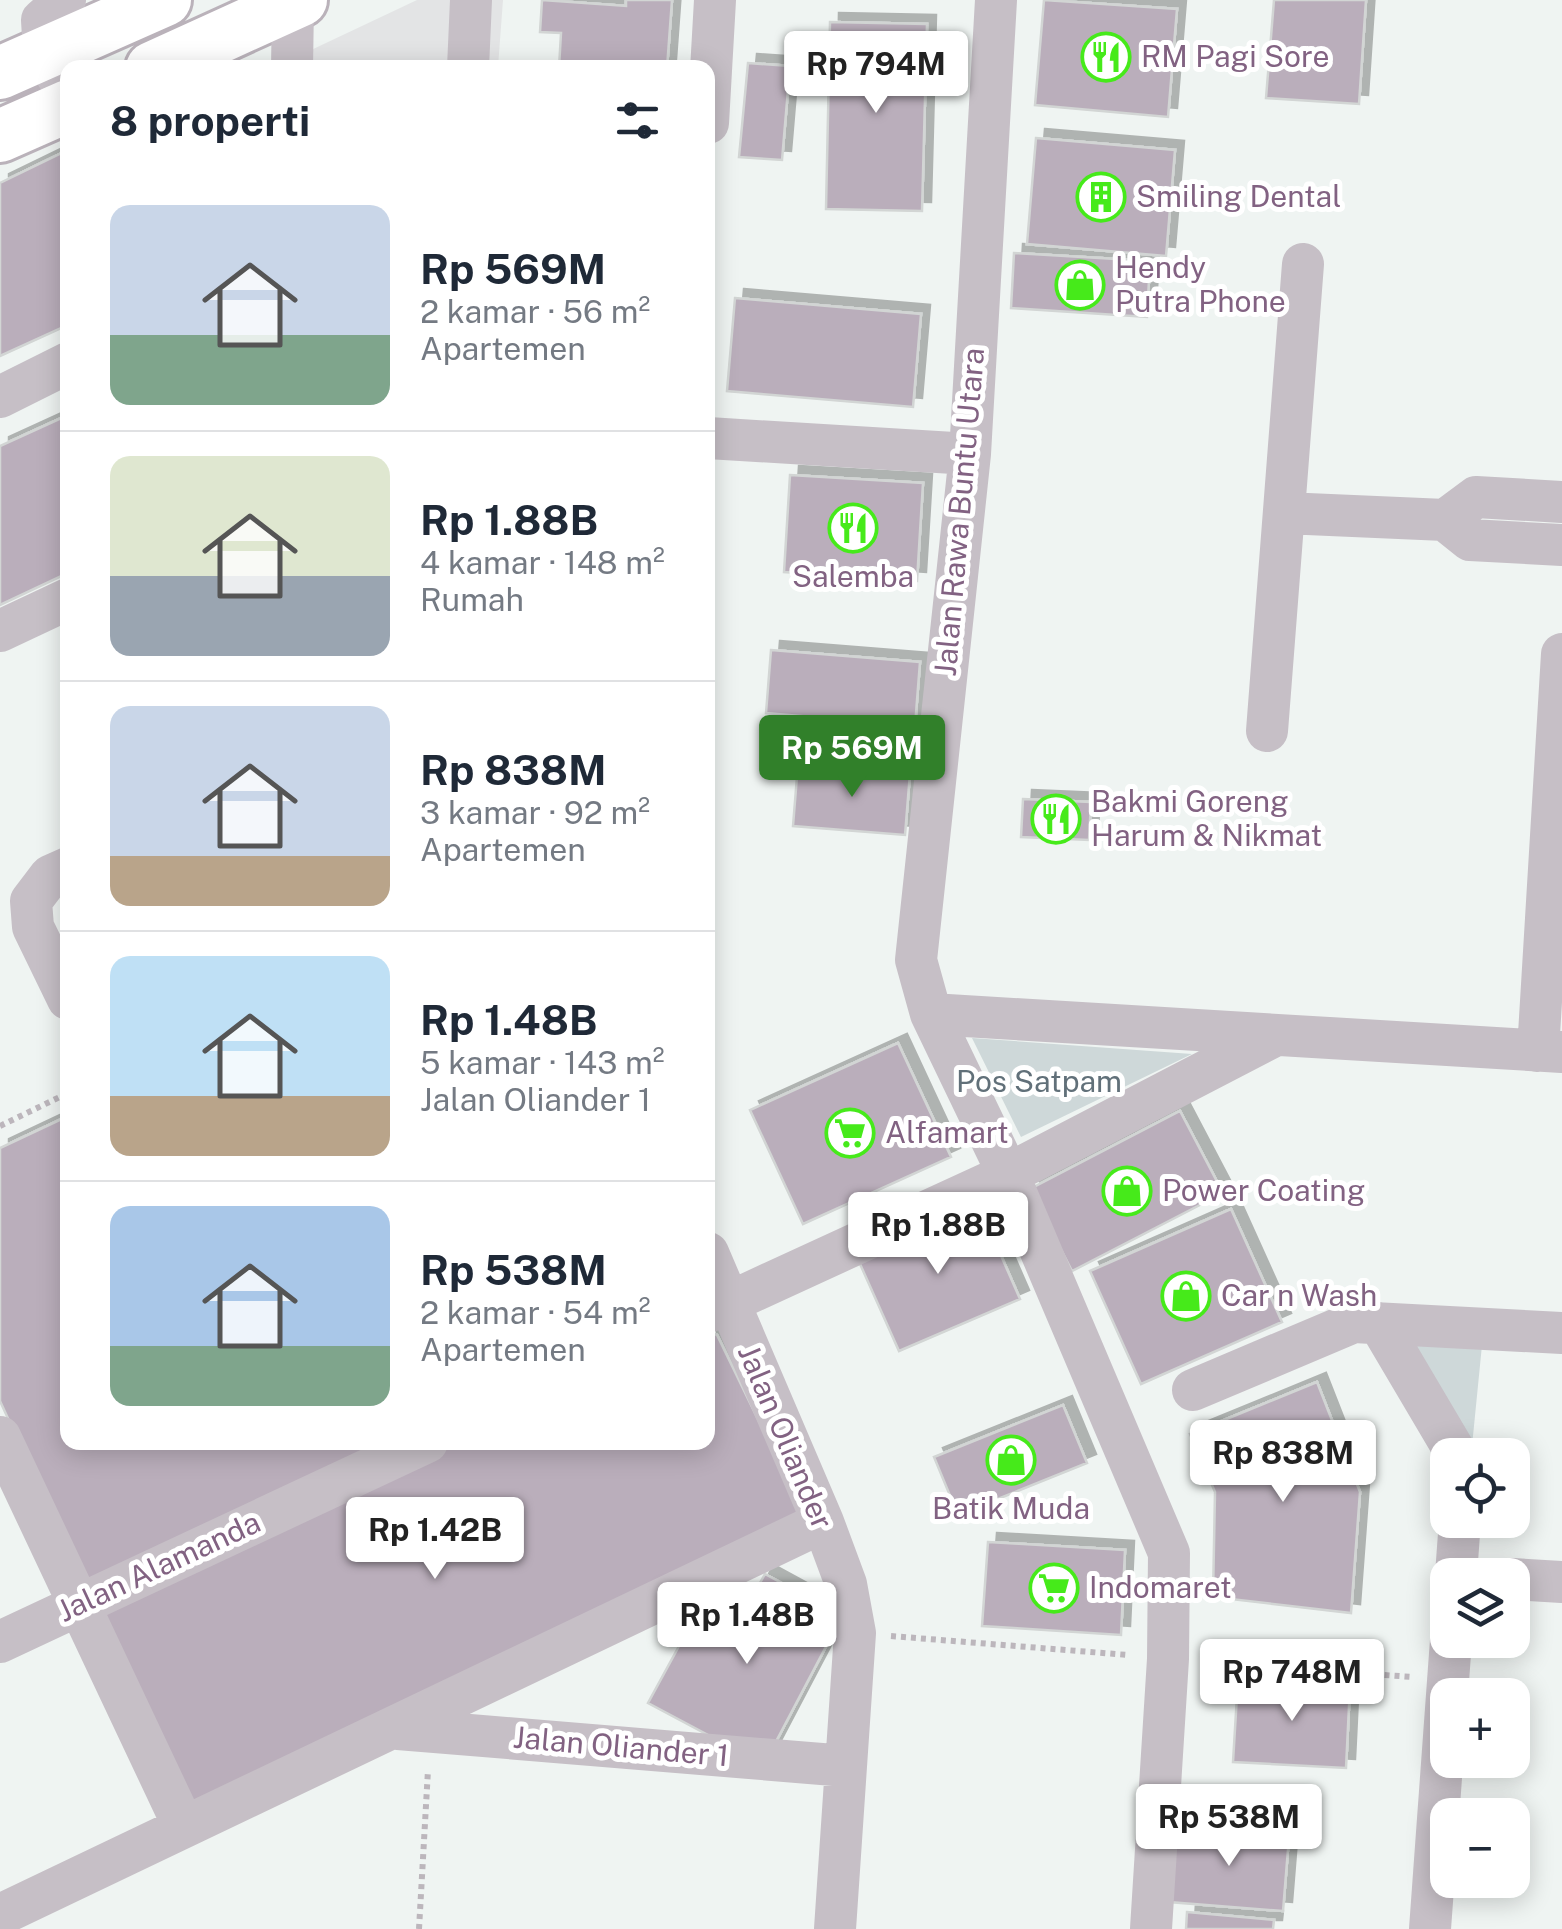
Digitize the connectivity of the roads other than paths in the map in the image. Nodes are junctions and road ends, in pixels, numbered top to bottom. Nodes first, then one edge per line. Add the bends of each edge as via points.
1 (165, 0) edge
2 (471, 0) edge
3 (715, 0) edge
4 (996, 0) edge
5 (62, 1) edge
6 (298, 2) edge
7 (61, 60) edge
8 (170, 60) edge
9 (293, 60) edge
10 (468, 60) edge
11 (712, 60) edge
12 (60, 61) edge
13 (37, 74) edge
14 (60, 110) edge
15 (0, 136) edge
16 (1303, 264) dead end
17 (60, 367) edge
18 (0, 397) edge
19 (715, 438) edge
20 (970, 454) junction
21 (1562, 502) edge
22 (1284, 512) junction
23 (1444, 520) junction
24 (1562, 544) edge
25 (60, 603) edge
26 (0, 631) edge
27 (1562, 654) edge
28 (1267, 731) dead end
29 (60, 872) edge
30 (60, 983) edge
31 (931, 1014) junction
32 (1272, 1037) junction
33 (1550, 1052) edge
34 (1008, 1174) junction
35 (718, 1307) edge
36 (1379, 1323) junction
37 (1562, 1333) edge
38 (1193, 1390) dead end
39 (0, 1438) edge
40 (1447, 1438) edge
41 (410, 1450) edge
42 (823, 1522) junction
43 (1530, 1580) edge
44 (1562, 1582) edge
45 (78, 1604) junction
46 (0, 1642) edge
47 (1449, 1660) edge
48 (412, 1730) junction
49 (846, 1766) junction
50 (183, 1825) junction
51 (0, 1915) edge
52 (835, 1929) edge
53 (1151, 1929) edge
54 (1430, 1929) edge

1 - 7 main road
2 - 10 street
3 - 11 street
4 - 20 street, Jalan Rawa Buntu Utara
5 - 13 street via 42,20
6 - 8 main road
6 - 9 street
12 - 13 main road
14 - 15 main road
16 - 22 street
17 - 18 street
19 - 20 street
20 - 31 street, Jalan Rawa Buntu Utara via 917,926 916,960
21 - 23 street via 1476,498
22 - 23 street
22 - 28 street
23 - 24 street via 1470,540
25 - 26 street
27 - 33 street
29 - 30 street via 31,901 32,927
31 - 32 street
31 - 34 street, Jalan Rawa Buntu Utara
32 - 33 street
32 - 34 street
34 - 35 street
34 - 53 street, Jalan Rawa Buntu Utara via 1169,1552
35 - 42 street, Jalan Oliander
36 - 37 street
36 - 38 street via 1354,1322
36 - 40 street
39 - 45 street
41 - 45 street, Jalan Alamanda
42 - 48 street, Jalan Oliander 1
42 - 49 street, Jalan Oliander via 855,1633
43 - 44 street
45 - 46 street, Jalan Alamanda
45 - 50 street
47 - 54 street
48 - 49 street, Jalan Oliander 1
48 - 50 street, Jalan Oliander 1
49 - 52 street, Jalan Oliander
50 - 51 street, Jalan Oliander 1

